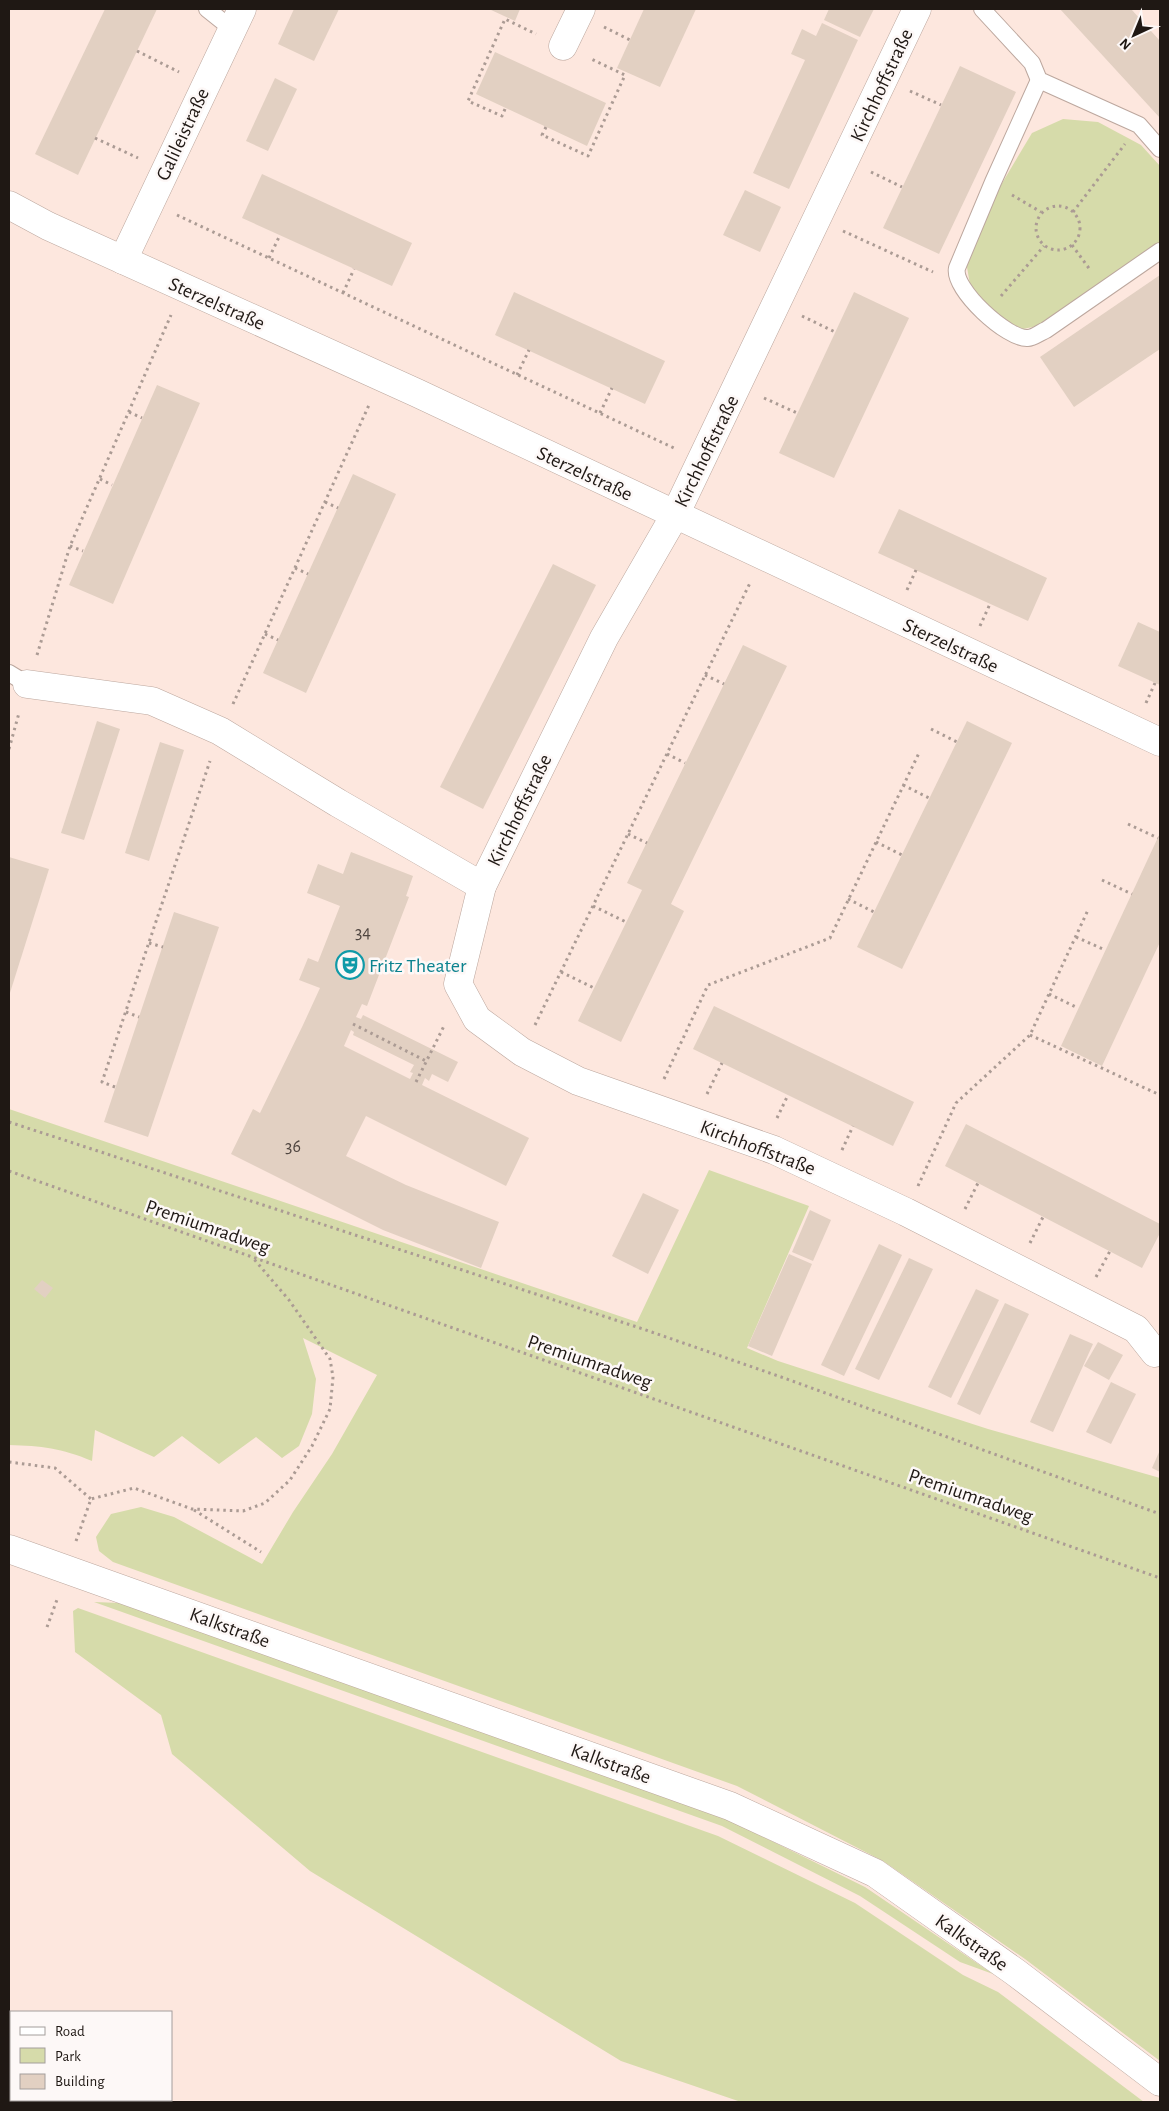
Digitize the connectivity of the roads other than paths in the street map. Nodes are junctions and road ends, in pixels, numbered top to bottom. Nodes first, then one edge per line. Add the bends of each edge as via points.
1 (207, 9) edge
2 (581, 9) edge
3 (917, 9) edge
4 (982, 9) edge
5 (237, 19) edge
6 (563, 46) road end
7 (1039, 80) junction
8 (1160, 148) edge
9 (9, 205) edge
10 (1160, 251) edge
11 (123, 260) junction
12 (675, 516) junction
13 (18, 679) edge
14 (1160, 742) edge
15 (482, 886) junction
16 (1155, 1354) dead end
17 (9, 1549) edge
18 (1160, 2082) edge

1 - 5 lane
2 - 6 street
3 - 12 street, Kirchhoffstraße
4 - 7 lane via 1032,62
5 - 11 street, Galileistraße
7 - 8 lane via 1139,125
7 - 10 lane via 956,273 959,284 1012,335 1028,338 1046,330
9 - 11 street, Sterzelstraße
11 - 12 street, Sterzelstraße
12 - 14 street, Sterzelstraße
12 - 15 street, Kirchhoffstraße via 604,638
13 - 15 street, Kirchhoffstraße via 152,700 220,731
15 - 16 street, Kirchhoffstraße via 458,984 476,1019 522,1052 578,1081 774,1150 906,1212 1136,1328
17 - 18 street, Kalkstraße via 730,1806 875,1873 1015,1972

